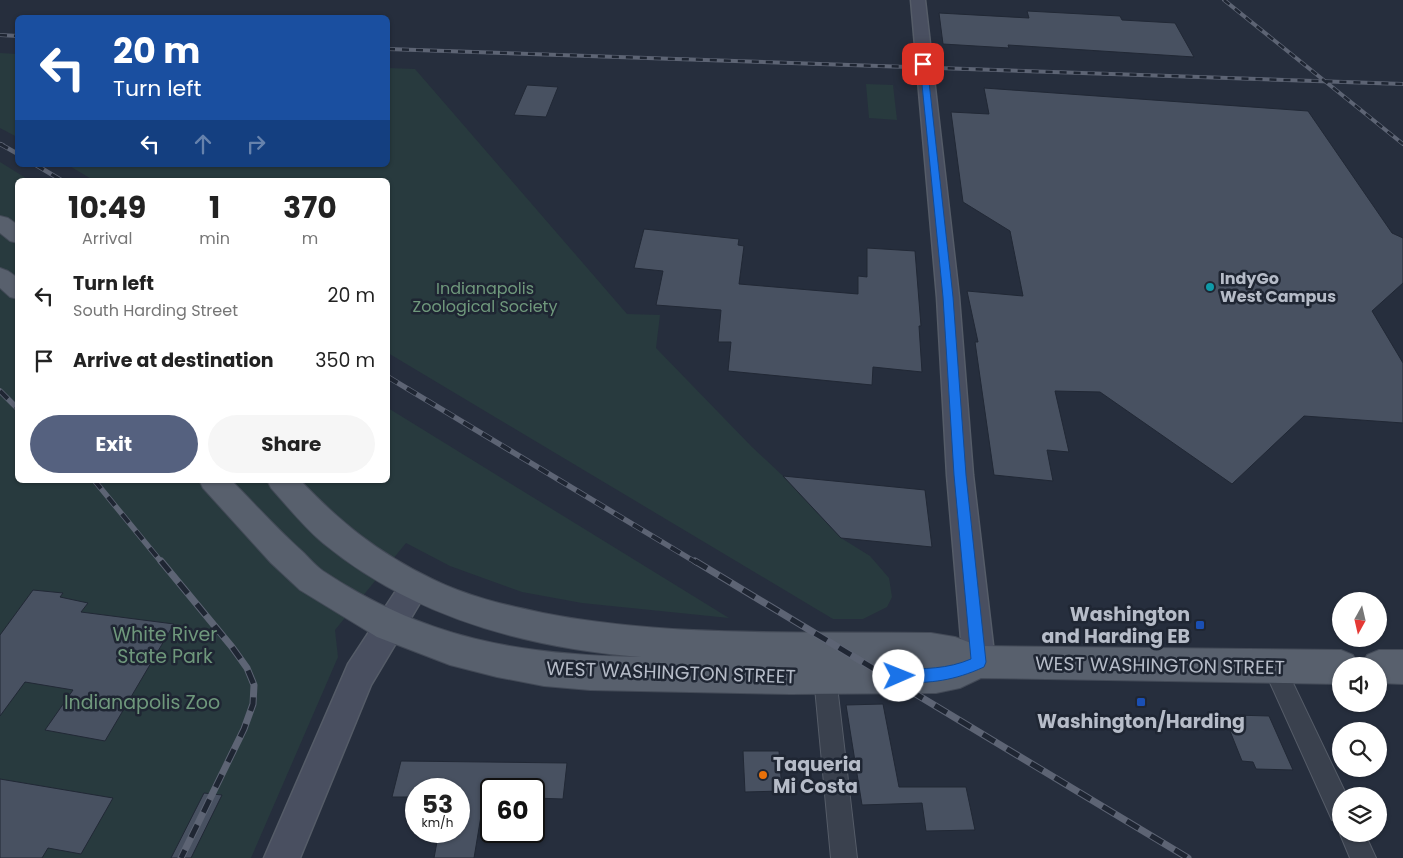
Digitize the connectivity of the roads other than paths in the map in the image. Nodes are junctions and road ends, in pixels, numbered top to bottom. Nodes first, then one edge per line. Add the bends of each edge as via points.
1 (918, 0) edge
2 (0, 223) edge
3 (15, 234) edge
4 (0, 276) edge
5 (15, 288) edge
6 (215, 483) edge
7 (284, 483) edge
8 (415, 586) junction
9 (389, 626) junction
10 (979, 662) junction
11 (1274, 667) junction
12 (1332, 667) edge
13 (1387, 667) edge
14 (1403, 668) edge
15 (825, 677) junction
16 (1332, 792) edge
17 (1356, 842) edge
18 (282, 858) edge
19 (844, 858) edge
20 (1363, 858) edge

1 - 10 street via 948,297 960,475
2 - 3 main road
4 - 5 main road
6 - 9 main road, WEST WASHINGTON STREET via 311,580
7 - 8 main road, WEST WASHINGTON STREET via 334,534
8 - 9 street
8 - 10 main road, WEST WASHINGTON STREET via 495,617 577,636 677,644 931,649
9 - 15 main road, WEST WASHINGTON STREET via 450,649 544,669 590,673
9 - 18 street via 359,675
10 - 11 main road, WEST WASHINGTON STREET
10 - 15 main road, WEST WASHINGTON STREET via 960,671 936,676
11 - 12 main road, WEST WASHINGTON STREET
11 - 16 street
13 - 14 main road
15 - 19 street
17 - 20 street

